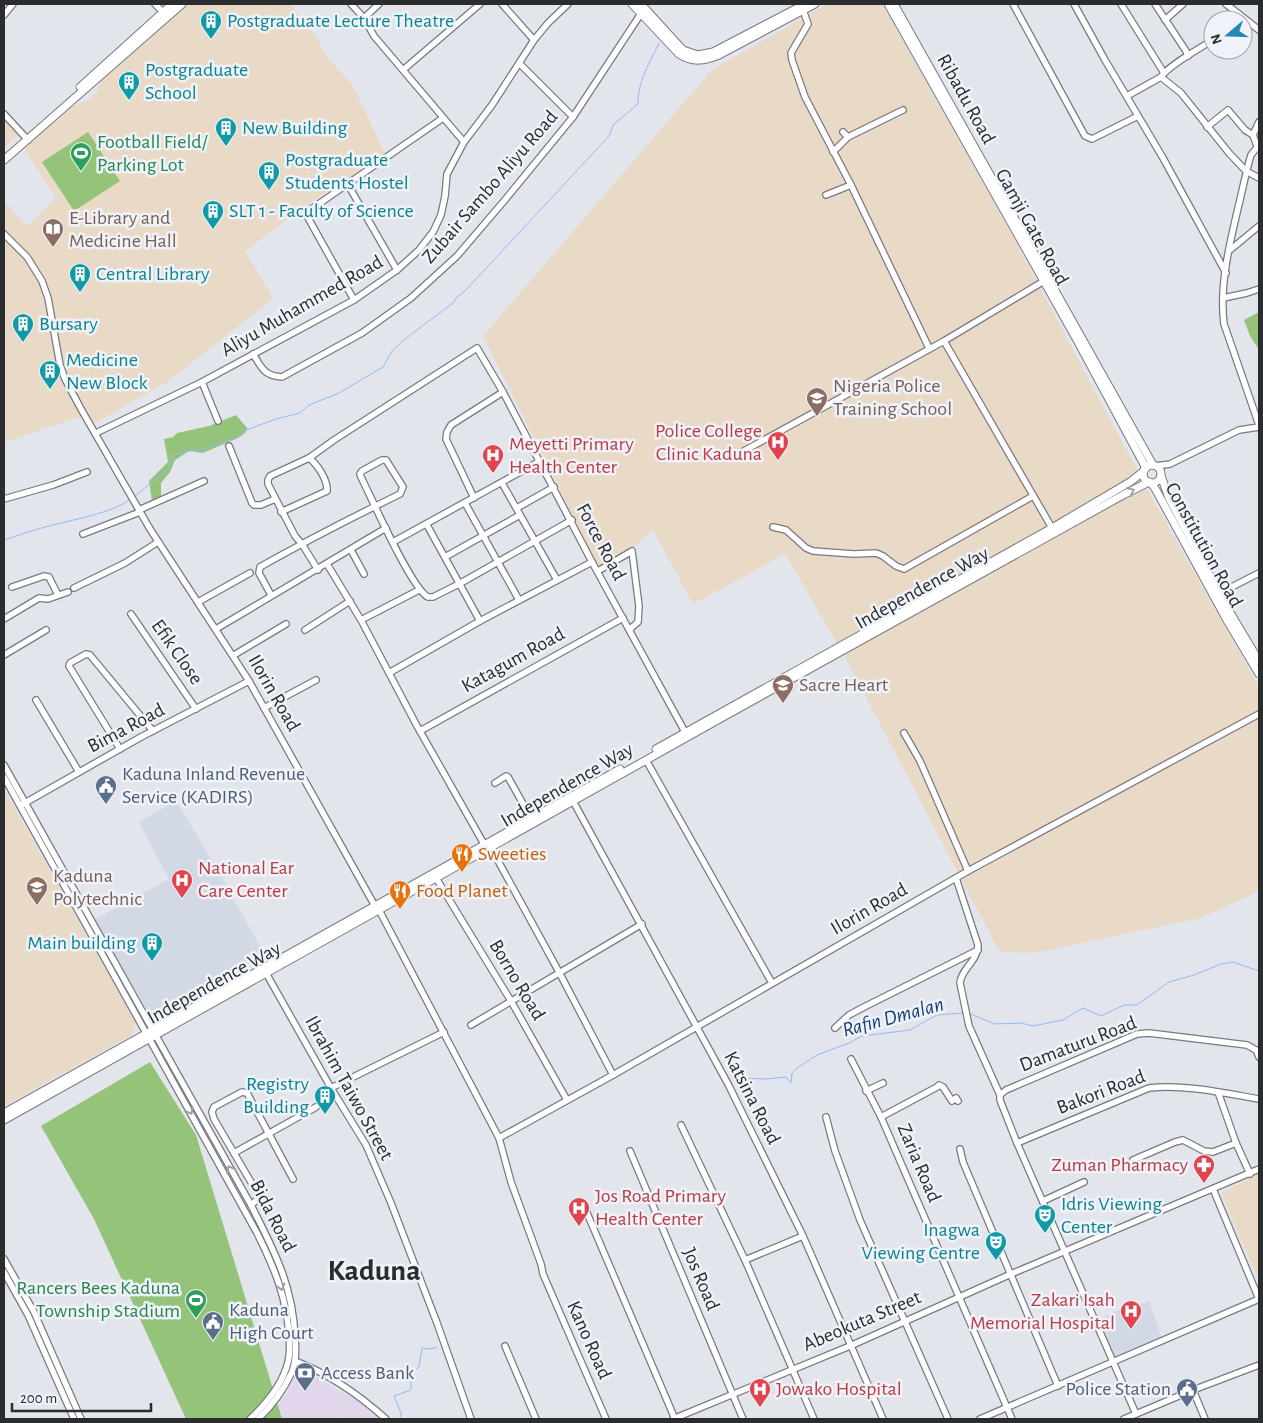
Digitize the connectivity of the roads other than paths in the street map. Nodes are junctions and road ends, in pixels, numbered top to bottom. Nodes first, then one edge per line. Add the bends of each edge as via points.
1 (14, 4) edge
2 (155, 4) edge
3 (182, 4) edge
4 (351, 4) edge
5 (379, 4) edge
6 (480, 4) edge
7 (502, 4) edge
8 (568, 4) edge
9 (632, 4) edge
10 (815, 4) edge
11 (888, 4) edge
12 (894, 4) edge
13 (1013, 4) edge
14 (1074, 4) edge
15 (1121, 4) edge
16 (1154, 4) edge
17 (1183, 4) edge
18 (167, 7) edge
19 (804, 7) edge
20 (642, 8) edge
21 (4, 15) edge
22 (364, 18) junction
23 (1165, 20) junction
24 (534, 40) junction
25 (1203, 46) edge
26 (1188, 56) junction
27 (520, 64) junction
28 (403, 70) junction
29 (1162, 75) junction
30 (1126, 96) junction
31 (903, 110) dead end
32 (4, 114) edge
33 (1138, 116) junction
34 (573, 117) junction
35 (443, 118) junction
36 (1259, 122) edge
37 (1207, 127) junction
38 (843, 132) dead end
39 (1253, 135) junction
40 (848, 137) junction
41 (26, 138) junction
42 (464, 142) junction
43 (1258, 146) edge
44 (833, 152) junction
45 (4, 154) edge
46 (4, 160) edge
47 (1246, 171) junction
48 (1259, 178) edge
49 (347, 183) junction
50 (851, 186) junction
51 (826, 195) dead end
52 (1259, 226) edge
53 (4, 234) edge
54 (1024, 240) junction
55 (1230, 250) junction
56 (397, 270) junction
57 (1226, 273) junction
58 (1044, 282) junction
59 (1259, 288) edge
60 (1223, 298) junction
61 (354, 300) junction
62 (944, 341) junction
63 (929, 348) junction
64 (253, 354) junction
65 (202, 382) junction
66 (503, 392) junction
67 (218, 421) dead end
68 (1259, 426) edge
69 (96, 433) junction
70 (229, 446) dead end
71 (733, 457) dead end
72 (309, 458) junction
73 (540, 461) junction
74 (1170, 464) junction
75 (1150, 467) junction
76 (87, 472) dead end
77 (1161, 475) junction
78 (204, 481) dead end
79 (502, 483) junction
80 (1150, 483) junction
81 (554, 487) junction
82 (1033, 496) junction
83 (474, 498) junction
84 (4, 499) edge
85 (275, 499) junction
86 (465, 503) junction
87 (376, 506) junction
88 (140, 511) junction
89 (281, 512) junction
90 (519, 512) junction
91 (572, 520) junction
92 (427, 524) junction
93 (386, 528) junction
94 (773, 528) dead end
95 (1052, 528) junction
96 (83, 534) dead end
97 (483, 536) junction
98 (535, 541) junction
99 (158, 542) junction
100 (393, 542) junction
101 (302, 544) junction
102 (351, 550) junction
103 (444, 557) junction
104 (592, 562) junction
105 (497, 563) junction
106 (327, 564) junction
107 (318, 570) junction
108 (598, 571) junction
109 (250, 572) dead end
110 (1259, 573) edge
111 (364, 574) dead end
112 (558, 580) junction
113 (459, 584) junction
114 (12, 587) dead end
115 (74, 588) dead end
116 (419, 590) junction
117 (68, 592) dead end
118 (1220, 593) junction
119 (58, 595) junction
120 (272, 595) junction
121 (519, 600) junction
122 (350, 601) junction
123 (198, 602) junction
124 (131, 614) dead end
125 (4, 618) edge
126 (623, 618) junction
127 (362, 620) junction
128 (480, 621) junction
129 (286, 624) dead end
130 (630, 628) junction
131 (216, 629) junction
132 (46, 630) dead end
133 (305, 630) dead end
134 (4, 655) edge
135 (234, 655) junction
136 (1259, 661) edge
137 (389, 674) junction
138 (1259, 674) edge
139 (316, 680) dead end
140 (249, 681) junction
141 (36, 700) dead end
142 (264, 708) junction
143 (196, 709) junction
144 (1259, 714) edge
145 (153, 731) junction
146 (420, 731) junction
147 (685, 732) junction
148 (904, 733) dead end
149 (120, 750) junction
150 (646, 760) junction
151 (4, 765) edge
152 (79, 772) junction
153 (4, 777) edge
154 (495, 783) dead end
155 (573, 801) junction
156 (22, 804) junction
157 (531, 818) junction
158 (487, 846) junction
159 (968, 871) junction
160 (436, 878) junction
161 (956, 878) junction
162 (377, 908) junction
163 (642, 924) junction
164 (978, 950) junction
165 (559, 972) junction
166 (266, 973) junction
167 (772, 983) junction
168 (511, 1001) junction
169 (470, 1025) dead end
170 (696, 1026) junction
171 (835, 1028) dead end
172 (444, 1032) junction
173 (151, 1034) junction
174 (1259, 1057) edge
175 (851, 1059) dead end
176 (612, 1075) junction
177 (883, 1083) dead end
178 (332, 1088) junction
179 (866, 1090) junction
180 (1218, 1092) junction
181 (1000, 1098) junction
182 (1259, 1099) edge
183 (567, 1100) junction
184 (958, 1101) dead end
185 (316, 1106) dead end
186 (4, 1114) edge
187 (826, 1117) dead end
188 (881, 1117) junction
189 (4, 1120) edge
190 (681, 1125) dead end
191 (269, 1133) junction
192 (499, 1138) junction
193 (1017, 1142) junction
194 (1236, 1143) junction
195 (960, 1149) dead end
196 (630, 1151) dead end
197 (234, 1153) junction
198 (1133, 1160) dead end
199 (1259, 1169) edge
200 (1250, 1174) junction
201 (294, 1179) dead end
202 (1084, 1182) dead end
203 (1213, 1188) junction
204 (1043, 1201) junction
205 (251, 1205) junction
206 (584, 1206) dead end
207 (803, 1236) junction
208 (1064, 1252) junction
209 (4, 1259) edge
210 (745, 1260) junction
211 (280, 1264) junction
212 (274, 1267) junction
213 (4, 1272) edge
214 (1011, 1274) junction
215 (959, 1296) junction
216 (1259, 1299) edge
217 (904, 1322) junction
218 (505, 1346) dead end
219 (850, 1346) junction
220 (295, 1361) junction
221 (1113, 1362) junction
222 (1259, 1366) edge
223 (792, 1368) junction
224 (1058, 1386) junction
225 (1193, 1390) junction
226 (733, 1396) junction
227 (1007, 1408) junction
228 (1136, 1414) junction
229 (74, 1419) edge
230 (81, 1419) edge
231 (250, 1419) edge
232 (258, 1419) edge
233 (386, 1419) edge
234 (471, 1419) edge
235 (536, 1419) edge
236 (606, 1419) edge
237 (674, 1419) edge
238 (743, 1419) edge
239 (814, 1419) edge
240 (882, 1419) edge
241 (948, 1419) edge
242 (980, 1419) edge
243 (1012, 1419) edge
244 (1124, 1419) edge
245 (1205, 1419) edge

1 - 21 street
2 - 18 street
3 - 41 main road
4 - 22 street
5 - 22 street
6 - 28 street
7 - 24 street
8 - 24 street, Aliyu Muhammed Road
9 - 20 main road
10 - 19 main road
11 - 54 main road, Gamji Gate Road
12 - 54 main road, Ribadu Road
13 - 33 street via 1084,136 1092,139
14 - 30 street
15 - 29 street
16 - 23 street
17 - 23 street
18 - 41 main road
19 - 20 main road via 719,55 695,61 679,54
19 - 44 street via 808,24 793,50 792,60 805,97
20 - 34 street, Zubair Sambo Aliyu Road
22 - 28 street via 374,36
23 - 26 street
24 - 27 street, Aliyu Muhammed Road
25 - 26 street
26 - 29 street
27 - 34 street
27 - 42 street, Aliyu Muhammed Road
28 - 35 street
29 - 30 street
29 - 37 street via 1181,93
30 - 33 street
31 - 40 street
32 - 41 street
33 - 57 street
34 - 64 street, Zubair Sambo Aliyu Road via 457,256 411,298 362,333 282,377 264,372
35 - 42 street
35 - 49 street
36 - 39 street
37 - 39 street via 1228,110
37 - 47 street
38 - 40 street
39 - 43 street
40 - 44 street
41 - 45 main road
41 - 46 main road
42 - 56 street, Aliyu Muhammed Road via 447,174 441,215 433,232
43 - 47 street
44 - 50 street
47 - 48 street
47 - 55 street
49 - 56 street
49 - 61 street via 307,212 307,216
50 - 51 street
50 - 63 street
52 - 55 street
53 - 69 street, Ilorin Road via 27,257 42,281 65,379
54 - 58 main road, Gamji Gate Road
54 - 75 main road, Ribadu Road via 1142,446
55 - 57 street
56 - 61 street, Aliyu Muhammed Road
57 - 60 street
58 - 62 street
58 - 75 main road, Gamji Gate Road
59 - 60 street
60 - 68 street via 1224,324
61 - 64 street, Aliyu Muhammed Road
62 - 63 street
62 - 82 street
63 - 71 street
64 - 65 street, Aliyu Muhammed Road
65 - 67 street
65 - 69 street, Aliyu Muhammed Road
66 - 72 street, Force Road via 477,348
66 - 73 street, Force Road
66 - 83 street via 451,425 447,432 446,439
68 - 74 street via 1239,430
69 - 88 street, Ilorin Road
70 - 85 street via 252,503 261,505
72 - 85 street, Force Road via 270,476 268,480
72 - 89 street via 327,483 327,491
73 - 79 street
73 - 81 street, Force Road
74 - 75 street
74 - 77 street
75 - 77 main road, Constitution Road
75 - 80 main road, Constitution Road via 1144,478
75 - 95 main road, Independence Way
76 - 84 street
77 - 80 main road, Independence Way via 1156,482
77 - 118 main road, Constitution Road via 1169,498
78 - 88 street
79 - 83 street
79 - 90 street
80 - 138 main road, Constitution Road
150 -> 80 main road, Independence Way
81 - 90 street
81 - 91 street, Force Road
82 - 94 street via 904,569 876,554 810,549 786,530
82 - 95 street
83 - 86 street
85 - 89 street
86 - 92 street
86 - 97 street
87 - 87 street via 360,474 386,460 403,490
87 - 93 street
87 - 101 street
88 - 96 street
88 - 99 street, Ilorin Road
89 - 101 street
90 - 97 street
90 - 98 street
91 - 98 street
91 - 104 street, Force Road
92 - 100 street
92 - 103 street
93 - 100 street
93 - 102 street
95 - 147 main road, Independence Way
97 - 103 street
97 - 105 street
98 - 105 street
98 - 112 street
99 - 115 street via 125,563
99 - 123 street, Ilorin Road
100 - 116 street
101 - 107 street
101 - 120 street via 260,567 259,573
102 - 106 street
102 - 111 street
103 - 113 street
104 - 108 street, Force Road
104 - 112 street
105 - 113 street
105 - 121 street
106 - 107 street
106 - 122 street
107 - 120 street
108 - 126 street, Force Road
108 - 130 street via 632,551 639,606 638,622
109 - 123 street
110 - 118 street
112 - 121 street
113 - 116 street via 428,598
113 - 128 street
114 - 119 street via 44,576 52,581
116 - 127 street
117 - 119 street
118 - 136 main road, Constitution Road
119 - 125 street via 39,598
120 - 131 street
121 - 128 street
122 - 127 street
122 - 133 street
123 - 131 street, Ilorin Road
124 - 143 street, Efik Close
126 - 130 street, Force Road
126 - 146 street, Katagum Road
127 - 137 street
128 - 137 street
129 - 135 street
130 - 147 street, Force Road
131 - 135 street, Ilorin Road
132 - 134 street
135 - 140 street, Ilorin Road
137 - 146 street
139 - 142 street
140 - 142 street, Ilorin Road
140 - 143 street, Bima Road
141 - 152 street
142 - 162 street, Ilorin Road
143 - 145 street, Bima Road
144 - 159 street, Ilorin Road
145 - 149 street, Bima Road
145 - 149 street via 90,655 70,663
146 - 158 street
147 - 157 main road, Independence Way
148 - 159 street via 920,761
149 - 152 street, Bima Road
150 - 155 main road, Independence Way
150 - 167 street
151 - 156 street
152 - 156 street, Bima Road
153 - 156 street
154 - 157 street via 508,777
155 - 158 main road, Independence Way
155 - 163 street, Katsina Road
156 - 173 street
157 - 158 main road, Independence Way
158 - 160 main road, Independence Way
158 - 162 main road, Independence Way
158 - 165 street
159 - 161 street, Ilorin Road
160 - 162 main road, Independence Way
160 - 168 street, Borno Road
161 - 164 street
161 - 167 street, Ilorin Road
162 - 166 main road, Independence Way
162 - 172 street, Ilorin Road
162 - 173 main road, Independence Way
163 - 165 street
163 - 170 street, Katsina Road
164 - 171 street via 864,1007
164 - 181 street via 960,977 960,983 972,1035
165 - 168 street
165 - 176 street
166 - 173 main road, Independence Way
166 - 178 street, Ibrahim Taiwo Street
167 - 170 street, Ilorin Road
168 - 169 street
168 - 183 street, Borno Road
170 - 176 street, Ilorin Road
170 - 207 street, Katsina Road
172 - 178 street
172 - 192 street, Ilorin Road
173 - 186 main road, Independence Way
173 - 189 main road, Independence Way
205 -> 173 street, Bida Road
173 -> 212 street, Bida Road
174 - 181 street, Damaturu Road via 1256,1050 1247,1045 1137,1034 1006,1090
175 - 179 street, Zaria Road
176 - 183 street, Ilorin Road
177 - 179 street
178 - 234 street, Ibrahim Taiwo Street via 377,1170
179 - 188 street, Zaria Road
180 - 182 street, Bakori Road
180 - 193 street, Bakori Road via 1149,1088
180 - 194 street
181 - 193 street
183 - 192 street, Ilorin Road
184 - 188 street via 956,1098 952,1101 939,1085
185 - 191 street
187 - 217 street via 860,1220
188 - 215 street, Zaria Road
190 - 210 street
191 - 197 street
191 - 197 street via 247,1093 242,1092 214,1107 212,1114
191 - 201 street
192 - 236 street, Kano Road via 543,1274
193 - 204 street
194 - 198 street via 1213,1152 1183,1140
194 - 200 street
195 - 214 street
196 - 226 street, Jos Road
197 - 205 street via 258,1194 258,1199
199 - 200 street, Abeokuta Street
200 - 203 street, Abeokuta Street
202 - 204 street
203 - 208 street, Abeokuta Street
203 - 216 street
204 - 208 street
205 - 211 street, Bida Road
206 - 237 street
207 - 210 street
207 - 219 street, Katsina Road
208 - 214 street, Abeokuta Street
208 - 221 street
209 - 230 street via 34,1312
210 - 223 street
211 - 212 street
211 - 220 street, Bida Road via 291,1297
212 -> 231 street, Bida Road via 289,1328 289,1359 273,1393
213 - 229 street via 28,1315
214 - 215 street, Abeokuta Street
214 - 224 street
215 - 217 street, Abeokuta Street
215 - 227 street, Zaria Road
216 - 221 street
217 - 219 street, Abeokuta Street
217 - 241 street
218 - 235 street
219 - 223 street, Abeokuta Street
219 - 240 street, Katsina Road
220 - 232 street, Bida Road via 277,1398
220 - 233 street via 336,1380
221 - 224 street
221 - 228 street
222 - 225 street
223 - 226 street, Abeokuta Street
223 - 239 street
224 - 227 street
225 - 228 street
225 - 245 street
226 - 237 street, Abeokuta Street
226 - 238 street, Jos Road
227 - 242 street
227 - 243 street, Zaria Road
228 - 244 street

